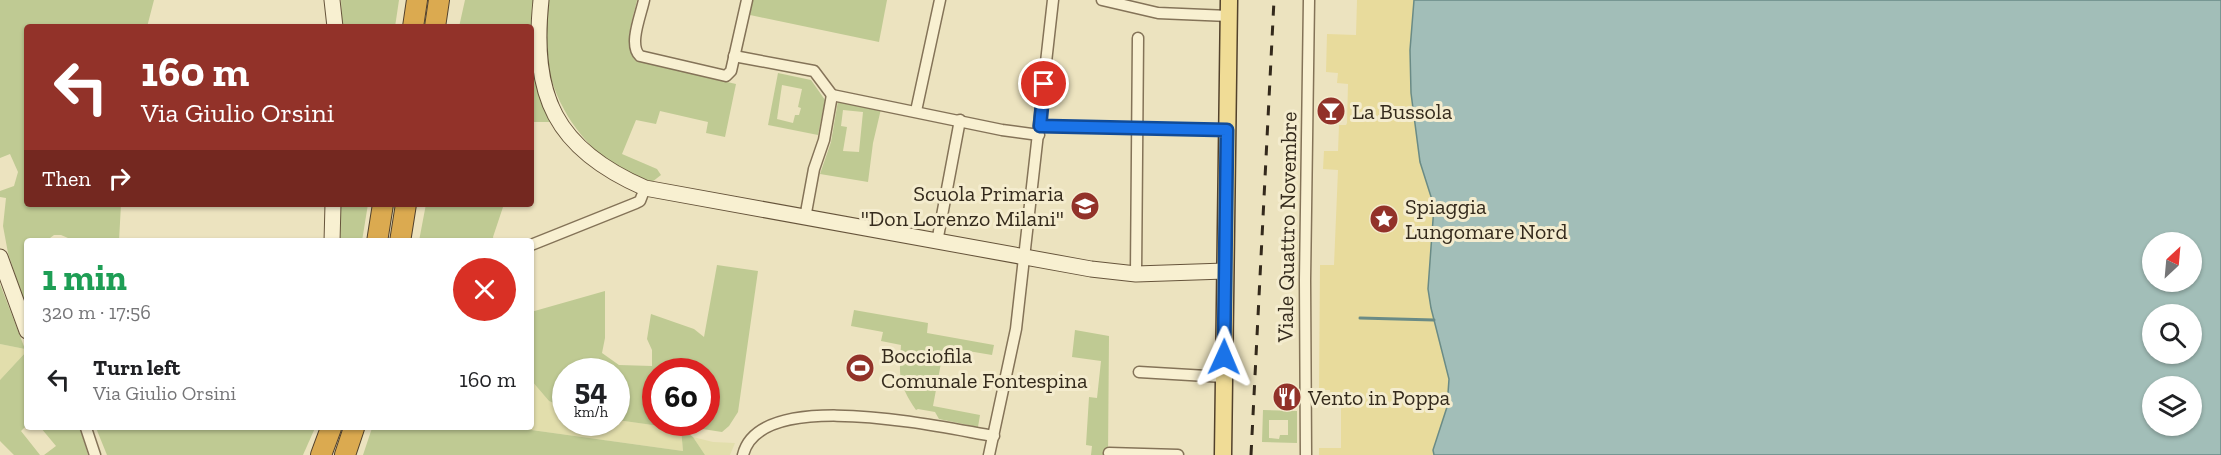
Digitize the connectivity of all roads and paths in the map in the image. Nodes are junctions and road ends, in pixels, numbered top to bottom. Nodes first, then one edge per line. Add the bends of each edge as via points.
1 (333, 0) edge
2 (417, 0) edge
3 (439, 0) edge
4 (541, 0) edge
5 (644, 0) edge
6 (747, 0) edge
7 (940, 0) edge
8 (1053, 0) edge
9 (1102, 0) edge
10 (1310, 0) edge
11 (1229, 8) edge
12 (335, 24) edge
13 (413, 24) edge
14 (435, 24) edge
15 (1138, 38) dead end
16 (734, 56) junction
17 (832, 95) junction
18 (916, 111) junction
19 (960, 120) junction
20 (1137, 128) junction
21 (1040, 130) junction
22 (1227, 130) junction
23 (645, 188) junction
24 (333, 207) edge
25 (383, 207) edge
26 (406, 207) edge
27 (805, 218) junction
28 (332, 238) edge
29 (378, 238) edge
30 (401, 238) edge
31 (937, 242) junction
32 (534, 244) edge
33 (0, 257) edge
34 (1025, 258) junction
35 (1225, 271) junction
36 (1136, 274) junction
37 (24, 323) edge
38 (1139, 372) dead end
39 (1224, 377) junction
40 (87, 430) edge
41 (329, 430) edge
42 (353, 430) edge
43 (994, 436) junction
44 (1108, 453) dead end
45 (95, 455) edge
46 (321, 455) edge
47 (345, 455) edge
48 (743, 455) edge
49 (989, 455) edge
50 (1178, 455) edge
51 (1223, 455) edge
52 (1306, 455) edge

1 - 12 main road
2 - 13 highway
3 - 14 highway
4 - 23 main road via 539,62 558,121 567,136 593,160
5 - 16 street via 635,43 640,56 726,76
6 - 16 street
7 - 18 street
8 - 21 street
9 - 11 street via 1158,12
10 - 52 street, Viale Quattro Novembre
11 - 22 main road
15 - 20 street
16 - 17 street via 814,71
17 - 18 street
17 - 27 street
18 - 19 street
19 - 21 street via 1002,130
19 - 31 street
20 - 21 street
20 - 22 street
20 - 36 street
21 - 34 street
22 - 35 main road
23 - 27 main road
23 - 32 street via 640,201
24 - 28 main road
25 - 29 highway
26 - 30 highway
27 - 31 main road
31 - 34 main road
33 - 37 main road
34 - 36 main road
34 - 43 street via 1014,343
35 - 36 main road
35 - 39 main road
38 - 39 street
39 - 51 main road
40 - 45 street
41 - 46 highway
42 - 47 highway
43 - 48 street via 882,418 809,417 762,428
43 - 49 street
44 - 50 street

